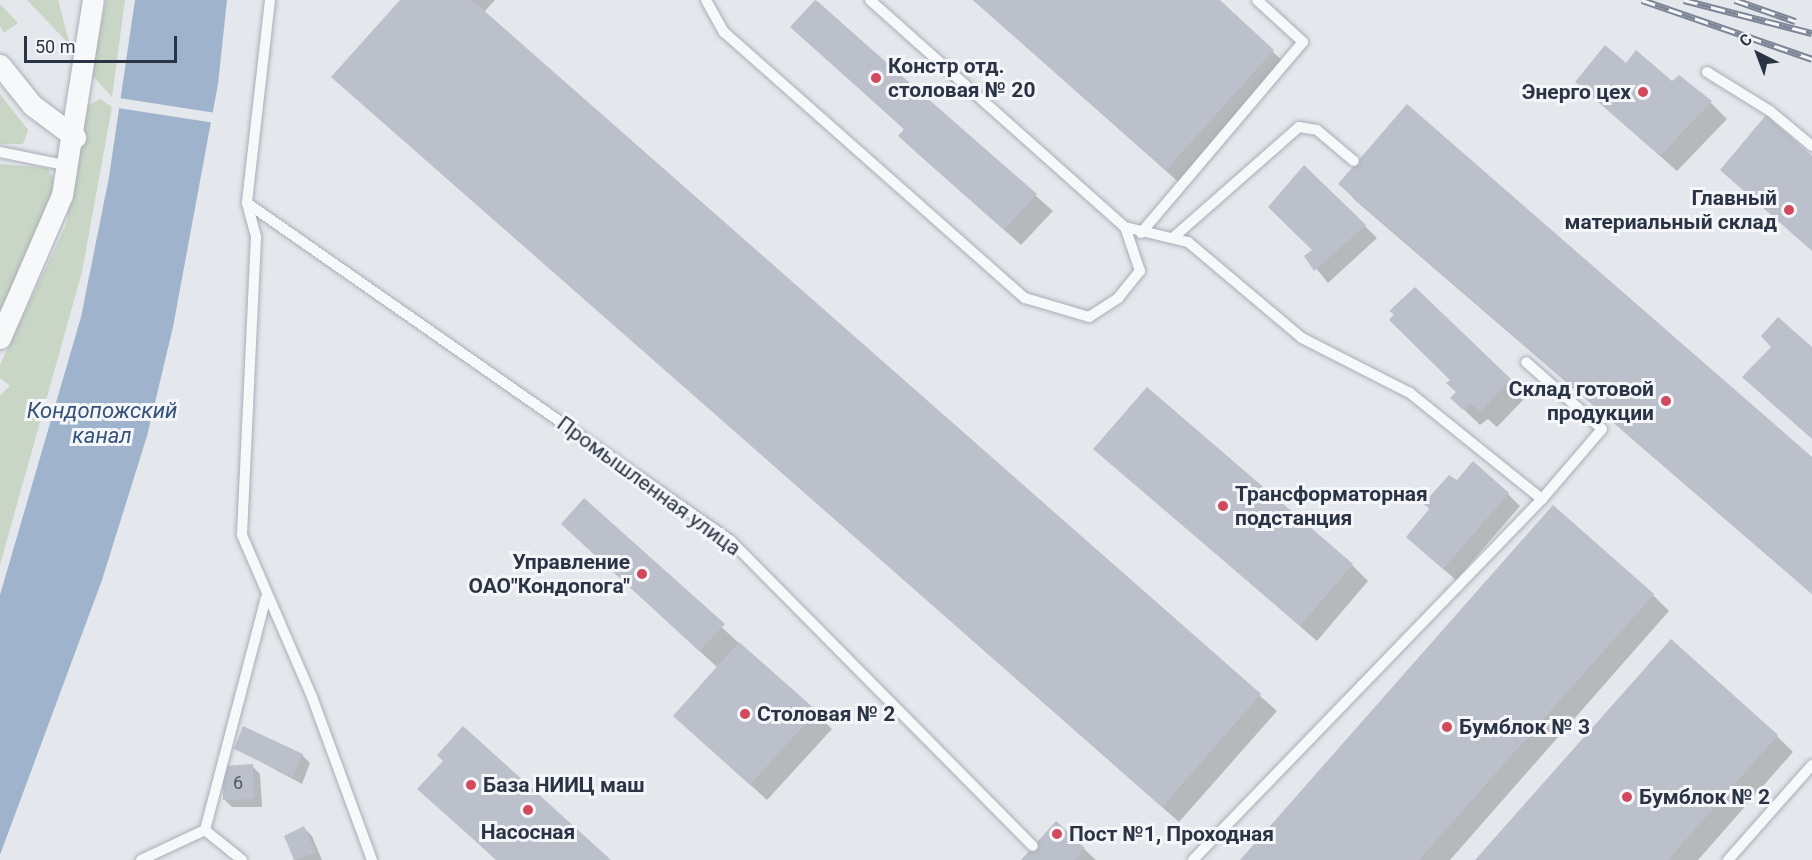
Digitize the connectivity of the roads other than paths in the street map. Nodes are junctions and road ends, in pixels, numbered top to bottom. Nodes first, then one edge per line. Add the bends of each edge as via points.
1 (93, 0) edge
2 (270, 0) edge
3 (706, 0) edge
4 (870, 0) edge
5 (1257, 0) edge
6 (0, 64) edge
7 (1707, 72) dead end
8 (75, 137) junction
9 (1807, 137) edge
10 (1812, 146) edge
11 (0, 152) edge
12 (1354, 161) dead end
13 (69, 166) junction
14 (247, 203) junction
15 (1125, 227) junction
16 (1141, 233) junction
17 (1175, 236) junction
18 (0, 338) edge
19 (1526, 362) dead end
20 (1542, 499) junction
21 (266, 598) junction
22 (1812, 765) edge
23 (205, 830) junction
24 (1033, 846) dead end
25 (141, 860) edge
26 (242, 860) edge
27 (372, 860) edge
28 (1193, 860) edge
29 (1728, 860) edge

1 - 8 street
2 - 14 lane
3 - 15 lane via 724,32 1025,298 1089,317 1118,298 1140,272
4 - 15 lane
5 - 16 lane via 1303,42
6 - 8 street via 32,105
7 - 9 lane
8 - 13 street
9 - 10 lane
11 - 13 lane
12 - 17 lane via 1317,130 1299,127
13 - 18 street via 48,234
14 - 21 lane via 256,237 242,535
14 - 24 lane, Промышленная улица via 731,541
15 - 16 lane
16 - 17 lane
17 - 20 lane via 1302,338 1410,393
19 - 20 lane via 1602,429
20 - 28 lane
21 - 23 lane
21 - 27 lane via 312,697
22 - 29 lane
23 - 25 lane
23 - 26 lane

